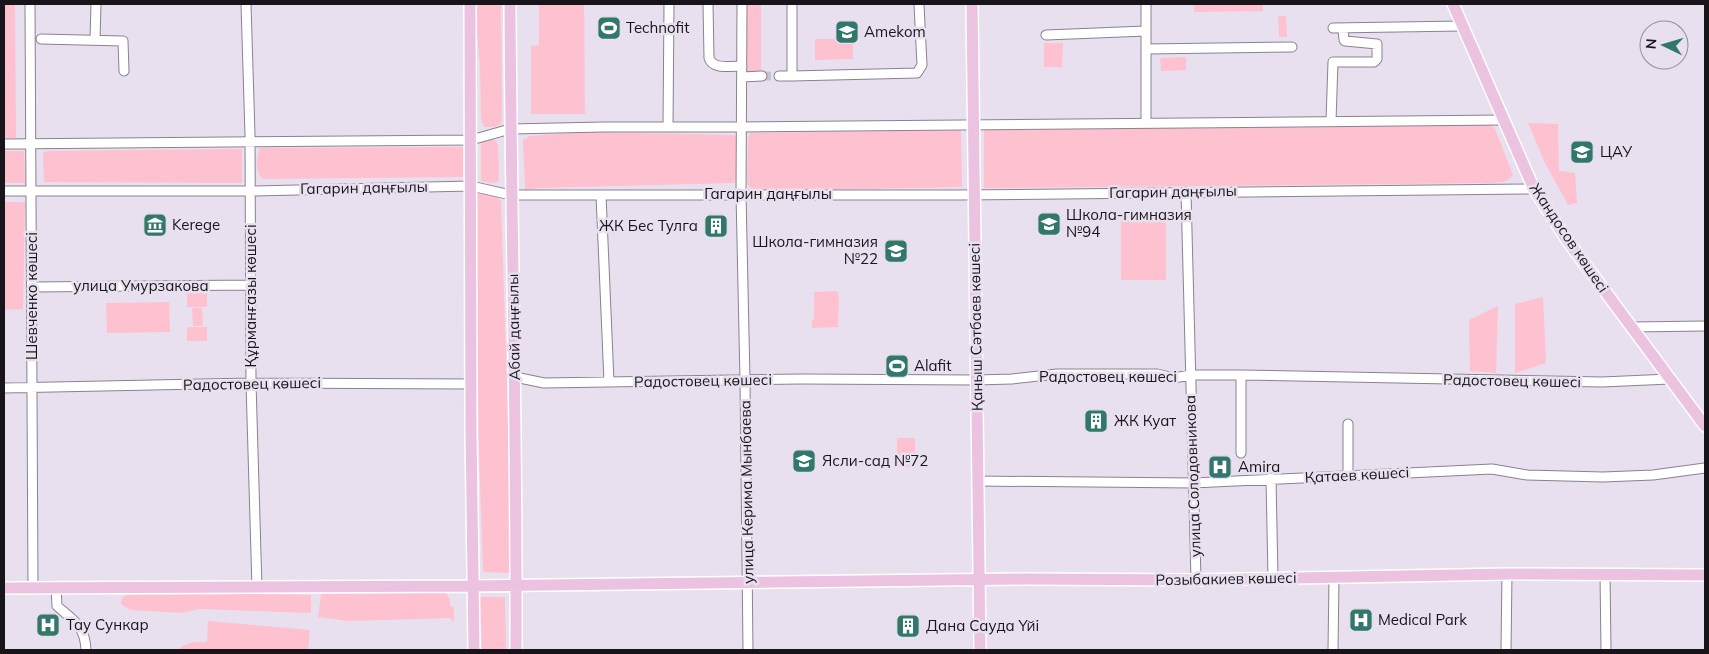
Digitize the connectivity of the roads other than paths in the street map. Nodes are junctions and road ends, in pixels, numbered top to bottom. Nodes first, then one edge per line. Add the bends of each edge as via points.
1 (30, 4) edge
2 (96, 4) edge
3 (246, 4) edge
4 (470, 4) edge
5 (510, 4) edge
6 (668, 4) edge
7 (708, 4) edge
8 (742, 4) edge
9 (792, 4) edge
10 (919, 4) edge
11 (972, 4) edge
12 (1146, 4) edge
13 (1453, 4) edge
14 (1462, 26) junction
15 (1333, 28) dead end
16 (1343, 28) junction
17 (1146, 31) junction
18 (1046, 35) dead end
19 (42, 39) dead end
20 (95, 40) junction
21 (1292, 47) dead end
22 (1146, 49) junction
23 (742, 66) junction
24 (124, 71) dead end
25 (762, 76) tunnel mouth
26 (779, 76) tunnel mouth
27 (792, 76) junction
28 (742, 77) junction
29 (1504, 120) junction
30 (1331, 121) junction
31 (1146, 123) junction
32 (973, 124) junction
33 (668, 127) junction
34 (741, 127) junction
35 (510, 129) junction
36 (471, 140) junction
37 (250, 142) junction
38 (4, 144) edge
39 (32, 144) junction
40 (471, 186) junction
41 (1534, 189) junction
42 (4, 191) edge
43 (250, 191) junction
44 (32, 192) junction
45 (1186, 192) junction
46 (741, 194) junction
47 (974, 194) junction
48 (511, 195) junction
49 (601, 195) junction
50 (251, 285) junction
51 (32, 287) junction
52 (1705, 326) edge
53 (1632, 327) junction
54 (1241, 375) junction
55 (1190, 376) junction
56 (515, 377) junction
57 (1670, 379) junction
58 (745, 380) junction
59 (976, 380) junction
60 (609, 382) junction
61 (251, 383) junction
62 (471, 384) junction
63 (4, 388) edge
64 (33, 388) junction
65 (1348, 424) dead end
66 (1705, 426) edge
67 (1241, 453) dead end
68 (1705, 468) edge
69 (1348, 475) junction
70 (1271, 478) junction
71 (977, 481) junction
72 (1193, 483) junction
73 (1507, 574) junction
74 (1605, 574) junction
75 (1705, 575) edge
76 (1273, 578) junction
77 (1334, 578) junction
78 (979, 580) junction
79 (1196, 580) junction
80 (748, 583) junction
81 (516, 585) junction
82 (474, 586) junction
83 (4, 588) edge
84 (33, 588) junction
85 (56, 588) junction
86 (257, 588) junction
87 (86, 650) edge
88 (474, 650) edge
89 (516, 650) edge
90 (748, 650) edge
91 (980, 650) edge
92 (1333, 650) edge
93 (1506, 650) edge
94 (1606, 650) edge

1 - 39 street, Шевченко көшесі
2 - 20 street
3 - 37 street, Құрманғазы көшесі
4 - 36 main road
5 - 35 main road, Абай даңғылы
6 - 33 street
7 - 23 street via 711,63 715,66
8 - 23 street, улица Керима Мынбаева
9 - 27 street
10 - 27 street via 922,65 916,74
11 - 32 main road, Қаныш Сәтбаев көшесі
12 - 17 street
13 - 14 main road, Жандосов көшесі
14 - 16 street
14 - 29 main road, Жандосов көшесі
15 - 16 street
16 - 30 street via 1345,41 1377,44 1378,59 1374,62 1333,62
17 - 18 street
17 - 22 street
19 - 20 street
20 - 24 street via 122,41
21 - 22 street
22 - 31 street
23 - 28 street, улица Керима Мынбаева
25 - 28 street
26 - 27 street
28 - 34 street, улица Керима Мынбаева
29 - 30 street
29 - 41 main road, Жандосов көшесі
30 - 31 street
31 - 32 street
32 - 34 street
32 - 47 main road, Қаныш Сәтбаев көшесі
33 - 34 street
33 - 35 street
34 - 46 street, улица Керима Мынбаева
35 - 36 street
35 - 48 main road, Абай даңғылы
36 - 37 street
36 - 40 main road
37 - 39 street
37 - 43 street, Құрманғазы көшесі
38 - 39 street
39 - 44 street, Шевченко көшесі
40 - 43 street, Гагарин даңғылы
40 - 48 street, Гагарин даңғылы
40 - 62 main road
41 - 45 street, Гагарин даңғылы
41 - 53 main road, Жандосов көшесі via 1567,240
42 - 44 street, Гагарин даңғылы
43 - 44 street, Гагарин даңғылы
43 - 50 street, Құрманғазы көшесі
44 - 51 street, Шевченко көшесі
45 - 47 street, Гагарин даңғылы
45 - 55 street, улица Солодовникова
46 - 47 street, Гагарин даңғылы
46 - 49 street, Гагарин даңғылы
46 - 58 street, улица Керима Мынбаева
47 - 59 main road, Қаныш Сәтбаев көшесі
48 - 49 street, Гагарин даңғылы
48 - 56 main road, Абай даңғылы
49 - 60 street
50 - 51 street, улица Умурзакова
50 - 61 street, Құрманғазы көшесі
51 - 64 street, Шевченко көшесі
52 - 53 street
53 - 57 main road, Жандосов көшесі
54 - 55 street, Радостовец көшесі
54 - 57 street, Радостовец көшесі via 1602,382
54 - 67 street
55 - 59 street, Радостовец көшесі via 1057,374
55 - 72 street, улица Солодовникова
56 - 60 street, Радостовец көшесі via 544,383
56 - 81 main road, Абай даңғылы
57 - 66 main road, Жандосов көшесі
58 - 59 street, Радостовец көшесі
58 - 60 street, Радостовец көшесі
58 - 80 street, улица Керима Мынбаева
59 - 71 main road, Қаныш Сәтбаев көшесі
61 - 62 street, Радостовец көшесі
61 - 64 street, Радостовец көшесі
61 - 86 street, Құрманғазы көшесі
62 - 82 main road
63 - 64 street, Радостовец көшесі
64 - 84 street, Шевченко көшесі
65 - 69 street
68 - 69 street, Қатаев көшесі via 1653,475 1603,476 1527,475 1492,469
69 - 70 street, Қатаев көшесі
70 - 72 street, Қатаев көшесі
70 - 76 street
71 - 72 street, Қатаев көшесі
71 - 78 main road, Қаныш Сәтбаев көшесі
72 - 79 street, улица Солодовникова
73 - 74 main road, Розыбакиев көшесі
73 - 77 main road, Розыбакиев көшесі
73 - 93 street
74 - 75 main road, Розыбакиев көшесі
74 - 94 street
76 - 77 main road, Розыбакиев көшесі
76 - 79 main road, Розыбакиев көшесі
77 - 92 street
78 - 79 main road, Розыбакиев көшесі
78 - 80 main road, Розыбакиев көшесі
78 - 91 main road, Қаныш Сәтбаев көшесі
80 - 81 main road, Розыбакиев көшесі
80 - 90 street, улица Керима Мынбаева
81 - 82 main road
81 - 89 main road, Абай даңғылы
82 - 86 main road
82 - 88 main road
83 - 84 main road
84 - 85 main road
85 - 86 main road
85 - 87 street via 57,606 80,626 86,638

